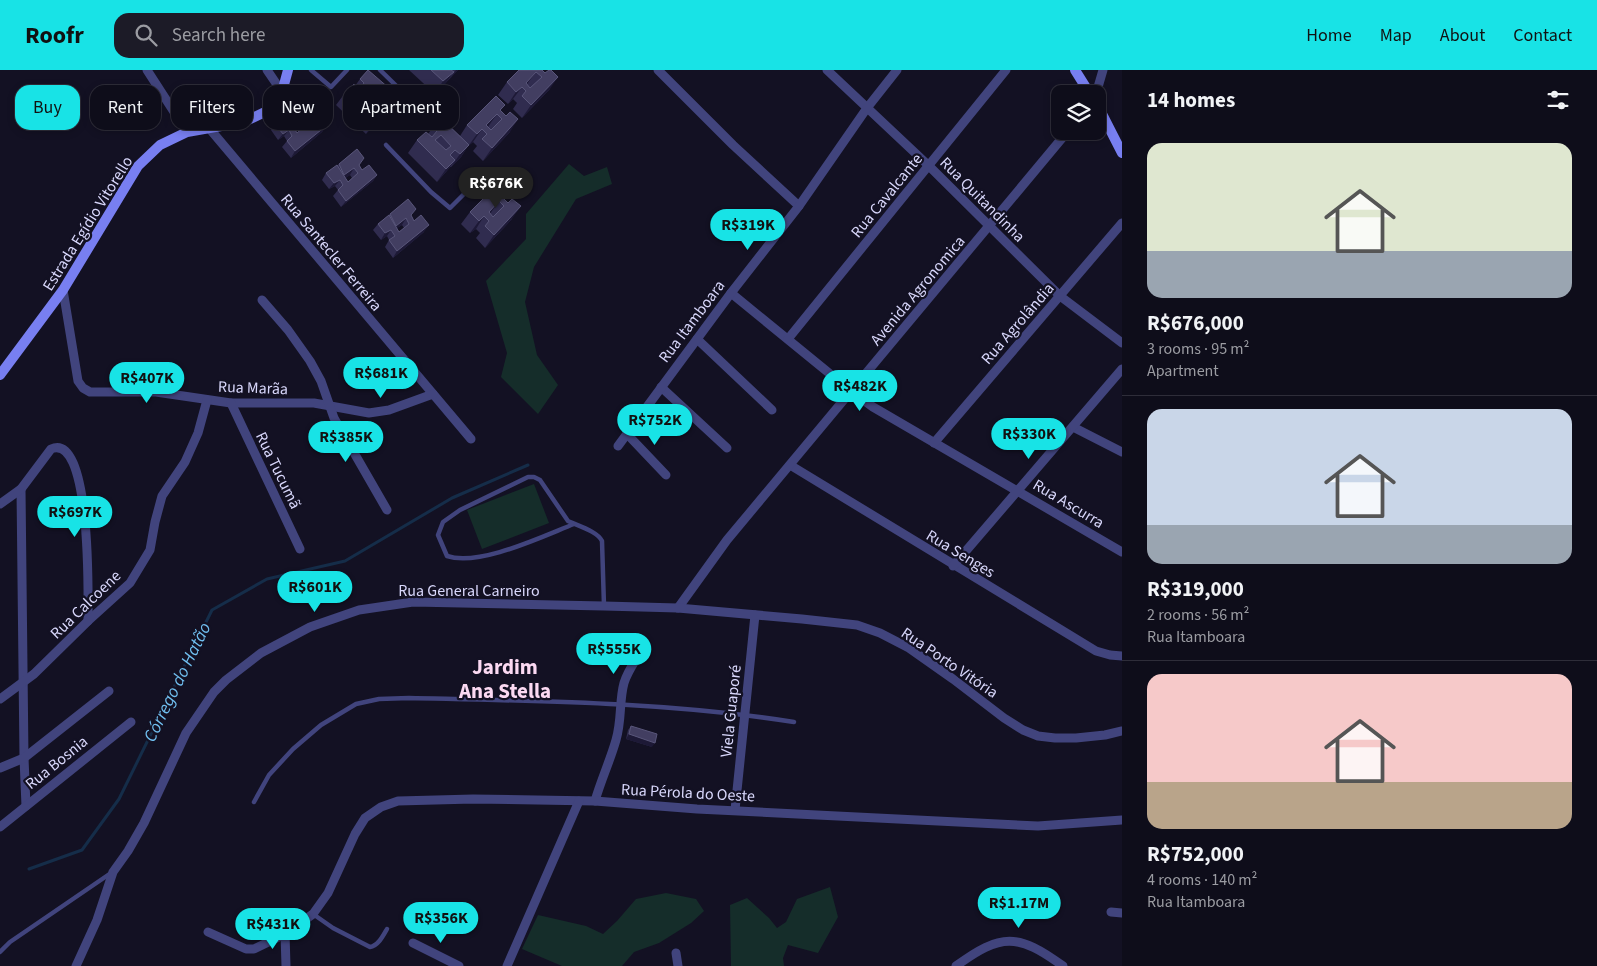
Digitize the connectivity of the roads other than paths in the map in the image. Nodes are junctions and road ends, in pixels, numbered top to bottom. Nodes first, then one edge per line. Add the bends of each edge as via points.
1 (147, 70) edge
2 (267, 70) edge
3 (288, 70) edge
4 (311, 70) edge
5 (347, 70) edge
6 (380, 70) edge
7 (658, 70) edge
8 (827, 70) edge
9 (897, 70) edge
10 (1006, 70) edge
11 (1075, 70) edge
12 (1103, 70) edge
13 (277, 85) edge
14 (284, 85) edge
15 (395, 85) edge
16 (1084, 85) edge
17 (1099, 85) edge
18 (867, 108) junction
19 (1106, 122) edge
20 (198, 130) edge
21 (211, 130) edge
22 (187, 132) junction
23 (1061, 140) edge
24 (386, 145) dead end
25 (1122, 153) edge
26 (929, 166) junction
27 (485, 173) dead end
28 (799, 206) junction
29 (1122, 223) edge
30 (989, 227) junction
31 (63, 290) junction
32 (731, 293) junction
33 (1060, 296) junction
34 (262, 300) dead end
35 (696, 339) junction
36 (788, 339) junction
37 (1122, 343) edge
38 (1122, 369) edge
39 (0, 375) edge
40 (661, 387) junction
41 (851, 391) junction
42 (433, 394) junction
43 (207, 400) junction
44 (231, 403) junction
45 (330, 405) junction
46 (772, 410) dead end
47 (1073, 427) junction
48 (627, 434) junction
49 (471, 439) dead end
50 (934, 443) junction
51 (618, 446) dead end
52 (727, 448) dead end
53 (1122, 452) edge
54 (790, 465) junction
55 (666, 475) dead end
56 (22, 489) junction
57 (1018, 490) junction
58 (0, 504) edge
59 (387, 510) dead end
60 (574, 524) junction
61 (300, 549) dead end
62 (1122, 552) edge
63 (953, 566) junction
64 (604, 606) junction
65 (678, 608) junction
66 (755, 615) junction
67 (88, 621) junction
68 (638, 656) dead end
69 (1122, 656) edge
70 (24, 683) junction
71 (109, 691) dead end
72 (0, 699) edge
73 (621, 705) junction
74 (746, 714) junction
75 (131, 722) dead end
76 (794, 722) dead end
77 (1122, 731) edge
78 (24, 758) junction
79 (0, 768) edge
80 (580, 801) junction
81 (595, 801) junction
82 (254, 802) dead end
83 (26, 806) junction
84 (735, 810) junction
85 (1122, 820) edge
86 (0, 827) edge
87 (113, 872) junction
88 (1111, 912) dead end
89 (1122, 913) edge
90 (313, 914) junction
91 (387, 929) dead end
92 (208, 932) dead end
93 (284, 934) junction
94 (413, 943) dead end
95 (0, 952) edge
96 (676, 953) dead end
97 (76, 966) edge
98 (286, 966) edge
99 (460, 966) edge
100 (507, 966) edge
101 (678, 966) edge
102 (956, 966) edge
103 (1063, 966) edge

1 - 22 street
2 - 13 street
3 - 14 street, Estrada Egídio Vitorello
4 - 5 lane via 331,87
6 - 15 lane
7 - 28 street
8 - 18 street, Rua Quitandinha
9 - 18 street, Rua Itamboara
10 - 26 street, Rua Cavalcante
11 - 16 street
12 - 17 street
18 - 26 street, Rua Quitandinha
18 - 28 street, Rua Itamboara
19 - 25 street
20 - 22 street, Estrada Egídio Vitorello
21 - 42 street, Rua Santecler Ferreira
22 - 31 street, Estrada Egídio Vitorello via 160,145 138,166
23 - 30 street, Avenida Agronomica
24 - 27 lane via 450,208
26 - 30 street, Rua Quitandinha
26 - 36 street, Rua Cavalcante
28 - 32 street, Rua Itamboara
29 - 33 street, Rua Agrolândia
30 - 33 street, Rua Quitandinha
30 - 41 street, Avenida Agronomica
31 - 39 street, Estrada Egídio Vitorello
31 - 43 street, Rua Marãa via 78,381 86,390 98,393 156,392
32 - 35 street, Rua Itamboara
32 - 36 street, Rua Ascurra
33 - 37 street, Rua Quitandinha
33 - 50 street, Rua Agrolândia
34 - 45 street via 310,361
35 - 40 street, Rua Itamboara
35 - 46 street
36 - 41 street, Rua Ascurra
38 - 47 street
40 - 48 street, Rua Itamboara
40 - 52 street
41 - 50 street, Rua Ascurra
41 - 54 street, Avenida Agronomica
42 - 45 street, Rua Marãa via 379,412
42 - 49 street
43 - 44 street, Rua Marãa
43 - 67 street, Rua Calcoene via 198,433 185,462 162,496 150,550 130,583
44 - 45 street, Rua Marãa
44 - 61 street, Rua Tucumã
45 - 59 street via 338,425
47 - 53 street
47 - 57 street
48 - 51 street, Rua Itamboara
48 - 55 street
50 - 57 street, Rua Ascurra
54 - 63 street, Rua Senges
54 - 65 street, Avenida Agronomica via 728,540
56 - 58 street
56 - 67 street via 51,449 65,451 80,485 85,512
56 - 70 street
57 - 62 street, Rua Ascurra
57 - 63 street
60 - 60 lane via 496,553 464,559 448,556 438,535 443,522 460,510 528,477 540,480 568,521
60 - 64 lane via 597,535 602,541
63 - 69 street, Rua Senges via 1096,651
64 - 65 street, Rua General Carneiro
64 - 87 street, Rua General Carneiro via 449,602 395,604 344,614 310,627 260,653 226,680 199,713 175,753 144,823
65 - 66 street, Rua General Carneiro
66 - 74 street, Viela Guaporé
66 - 77 street, Rua Porto Vitória via 858,625 880,634 908,648 1004,718 1038,736 1076,738
67 - 70 street, Rua Calcoene
68 - 73 street via 624,683
70 - 72 street, Rua Calcoene
70 - 78 street
71 - 78 street, Rua Bosnia
73 - 74 lane
73 - 81 street via 616,740
73 - 82 lane via 409,698 356,704 322,725 294,748 269,775
74 - 76 lane
74 - 84 street, Viela Guaporé
75 - 83 street, Rua Bosnia
78 - 79 street, Rua Bosnia
78 - 83 street
80 - 81 street, Rua Pérola do Oeste
80 - 90 street, Rua Pérola do Oeste via 429,800 398,801 381,807 365,818 328,893
80 - 100 street
81 - 84 street, Rua Pérola do Oeste
83 - 86 street, Rua Bosnia
84 - 85 street, Rua Pérola do Oeste via 1038,826
87 - 95 lane
87 - 97 street, Rua General Carneiro via 97,920
88 - 89 street
90 - 91 lane via 332,928 370,947 381,939
90 - 93 street, Rua Pérola do Oeste
92 - 93 street, Rua Pérola do Oeste via 246,949 254,949
93 - 98 street
94 - 99 street
96 - 101 street
102 - 103 street via 983,948 1014,940 1042,951

